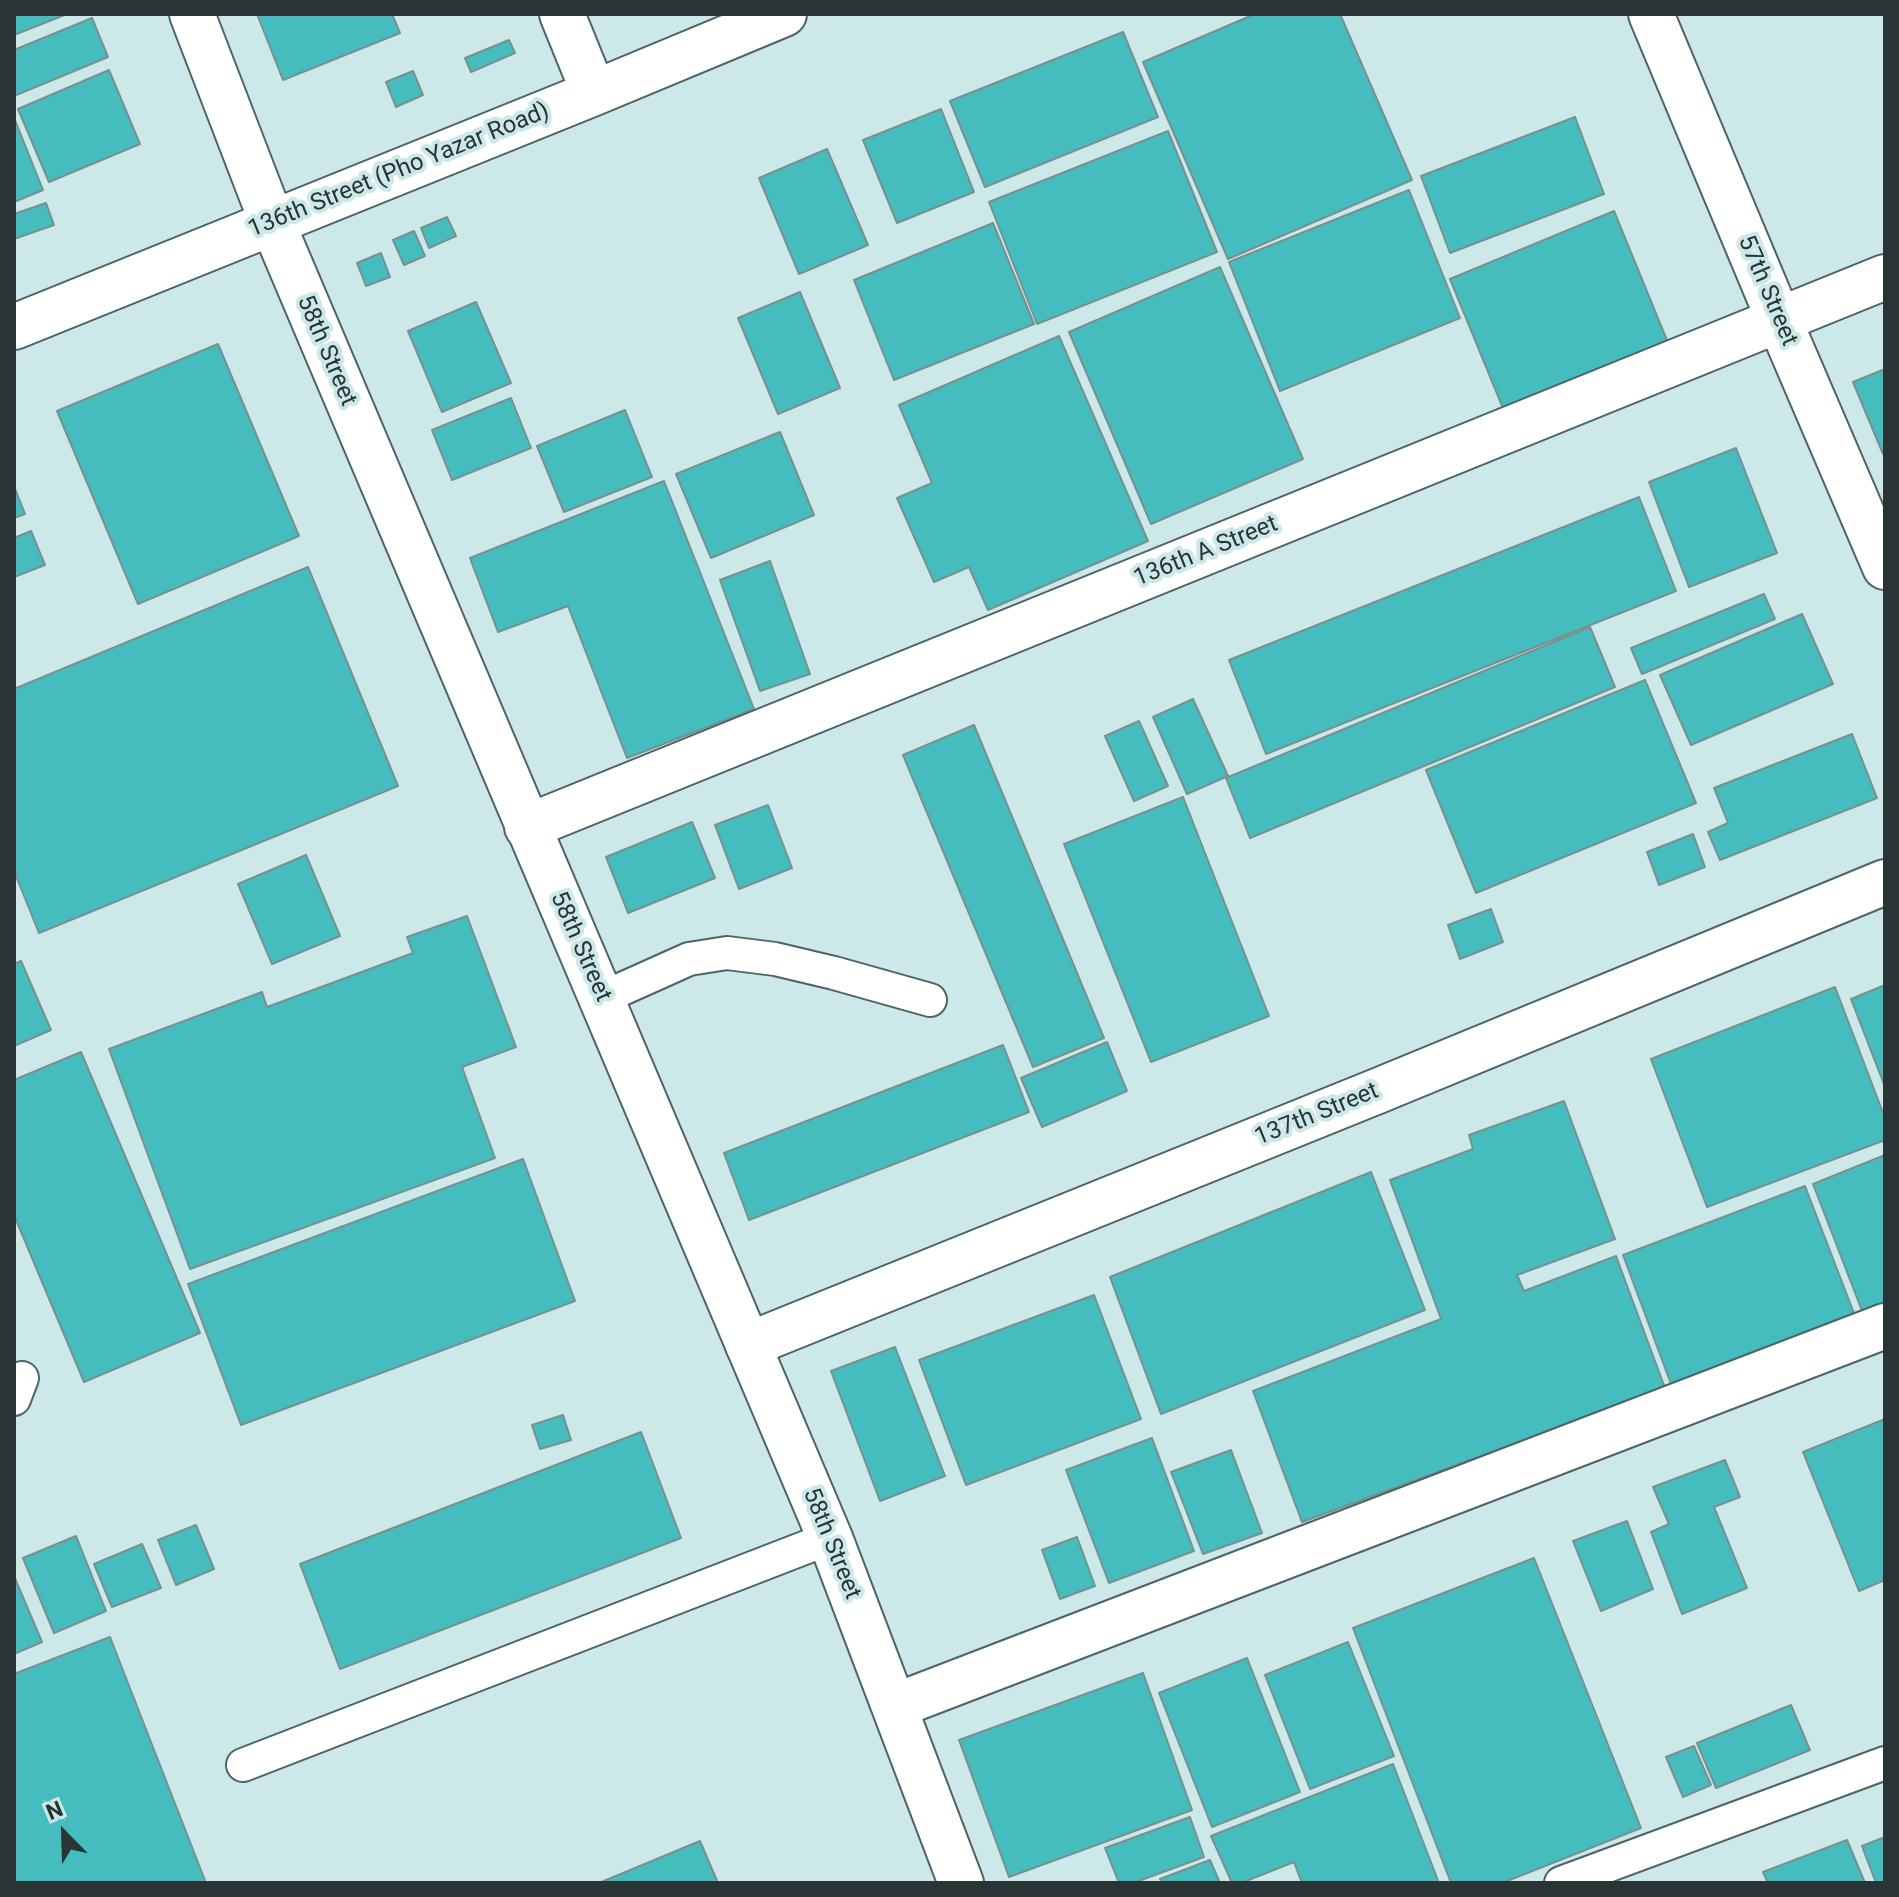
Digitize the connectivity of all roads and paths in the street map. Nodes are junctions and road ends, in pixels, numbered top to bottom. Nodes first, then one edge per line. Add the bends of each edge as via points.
1 (192, 14) edge
2 (562, 14) edge
3 (784, 14) edge
4 (1651, 14) edge
5 (594, 93) junction
6 (272, 222) junction
7 (1885, 277) edge
8 (1779, 320) junction
9 (14, 327) edge
10 (1885, 567) edge
11 (527, 827) junction
12 (1885, 882) edge
13 (602, 998) junction
14 (930, 1000) dead end
15 (1885, 1326) edge
16 (748, 1345) junction
17 (830, 1538) junction
18 (895, 1706) junction
19 (1885, 1763) edge
20 (243, 1765) dead end
21 (961, 1883) edge
22 (1561, 1883) edge

1 - 6 street, 58th Street
2 - 5 street
3 - 5 street, 136th Street (Pho Yazar Road)
4 - 8 street, 57th Street
5 - 6 street, 136th Street (Pho Yazar Road)
6 - 9 street, 136th Street (Pho Yazar Road)
6 - 11 street, 58th Street
7 - 8 street, 136th A Street
8 - 10 street, 57th Street
8 - 11 street, 136th A Street
11 - 13 street, 58th Street
12 - 16 street, 137th Street
13 - 14 lane via 689,959 727,953 775,959
13 - 16 street, 58th Street
15 - 18 street
16 - 17 street, 58th Street
17 - 18 street, 58th Street
17 - 20 lane
18 - 21 street, 58th Street
19 - 22 lane

